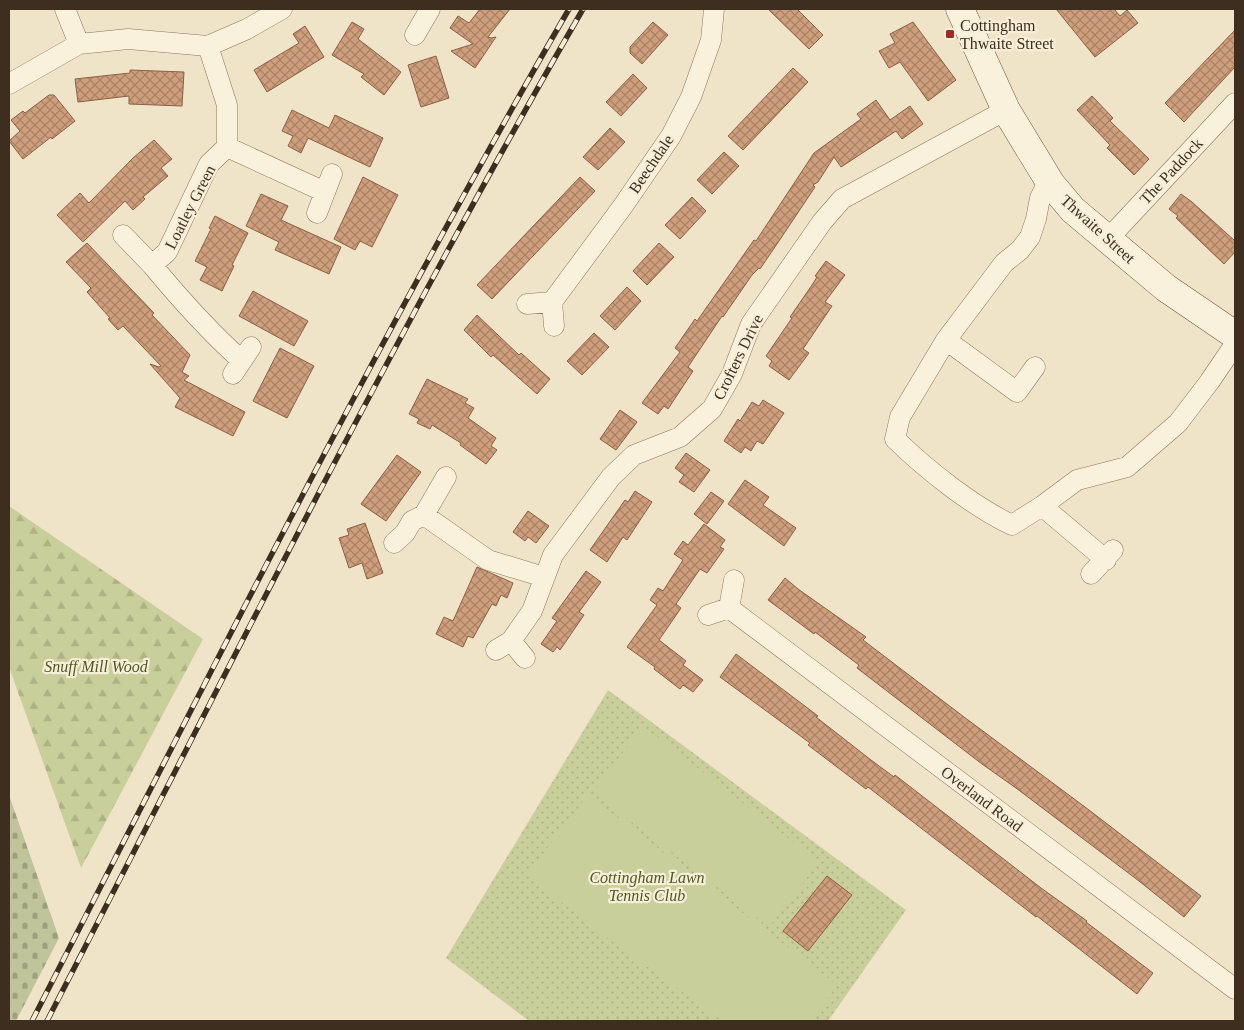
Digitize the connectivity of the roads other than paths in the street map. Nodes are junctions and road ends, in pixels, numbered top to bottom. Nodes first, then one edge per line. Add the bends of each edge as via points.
1 (65, 9) edge
2 (282, 9) edge
3 (714, 9) edge
4 (960, 9) edge
5 (428, 10) edge
6 (415, 35) dead end
7 (79, 44) junction
8 (208, 46) junction
9 (9, 84) edge
10 (1235, 103) edge
11 (1006, 110) junction
12 (226, 147) junction
13 (1051, 184) junction
14 (317, 213) dead end
15 (123, 235) dead end
16 (1107, 240) junction
17 (152, 265) junction
18 (552, 302) junction
19 (527, 304) dead end
20 (554, 326) dead end
21 (1235, 335) edge
22 (946, 340) junction
23 (1235, 344) edge
24 (242, 360) dead end
25 (1035, 367) dead end
26 (446, 477) dead end
27 (1042, 506) junction
28 (424, 515) junction
29 (394, 543) dead end
30 (1091, 574) dead end
31 (544, 577) junction
32 (734, 580) dead end
33 (729, 608) junction
34 (708, 615) dead end
35 (525, 658) dead end
36 (1235, 990) edge

1 - 7 street
2 - 8 street
3 - 18 street, Beechdale via 712,40 691,97 671,136
4 - 11 main road, Thwaite Street
5 - 6 street
7 - 8 street via 128,39
7 - 9 street
8 - 12 street via 228,104
10 - 16 street, The Paddock
11 - 13 main road, Thwaite Street
11 - 31 street, Crofters Drive via 842,199 822,222 751,324 732,374 712,409 680,437 634,456 611,477 552,555
12 - 14 street via 328,183
12 - 17 street, Loatley Green via 210,164 167,252
13 - 16 main road, Thwaite Street via 1073,210
13 - 22 street via 1040,198 1030,237 1004,263
15 - 17 street, Loatley Green
16 - 21 main road, Thwaite Street via 1166,288
17 - 24 street, Loatley Green via 219,340
18 - 19 street
18 - 20 street
22 - 25 street via 1017,392
22 - 27 street via 900,417 894,439 988,514 1012,526
23 - 27 street via 1178,423 1127,467 1077,480
26 - 28 street
27 - 30 street via 1109,555
28 - 29 street via 412,521
28 - 31 street via 488,560
31 - 35 street, Crofters Drive via 532,611 503,646
32 - 33 street
33 - 34 street
33 - 36 street, Overland Road

